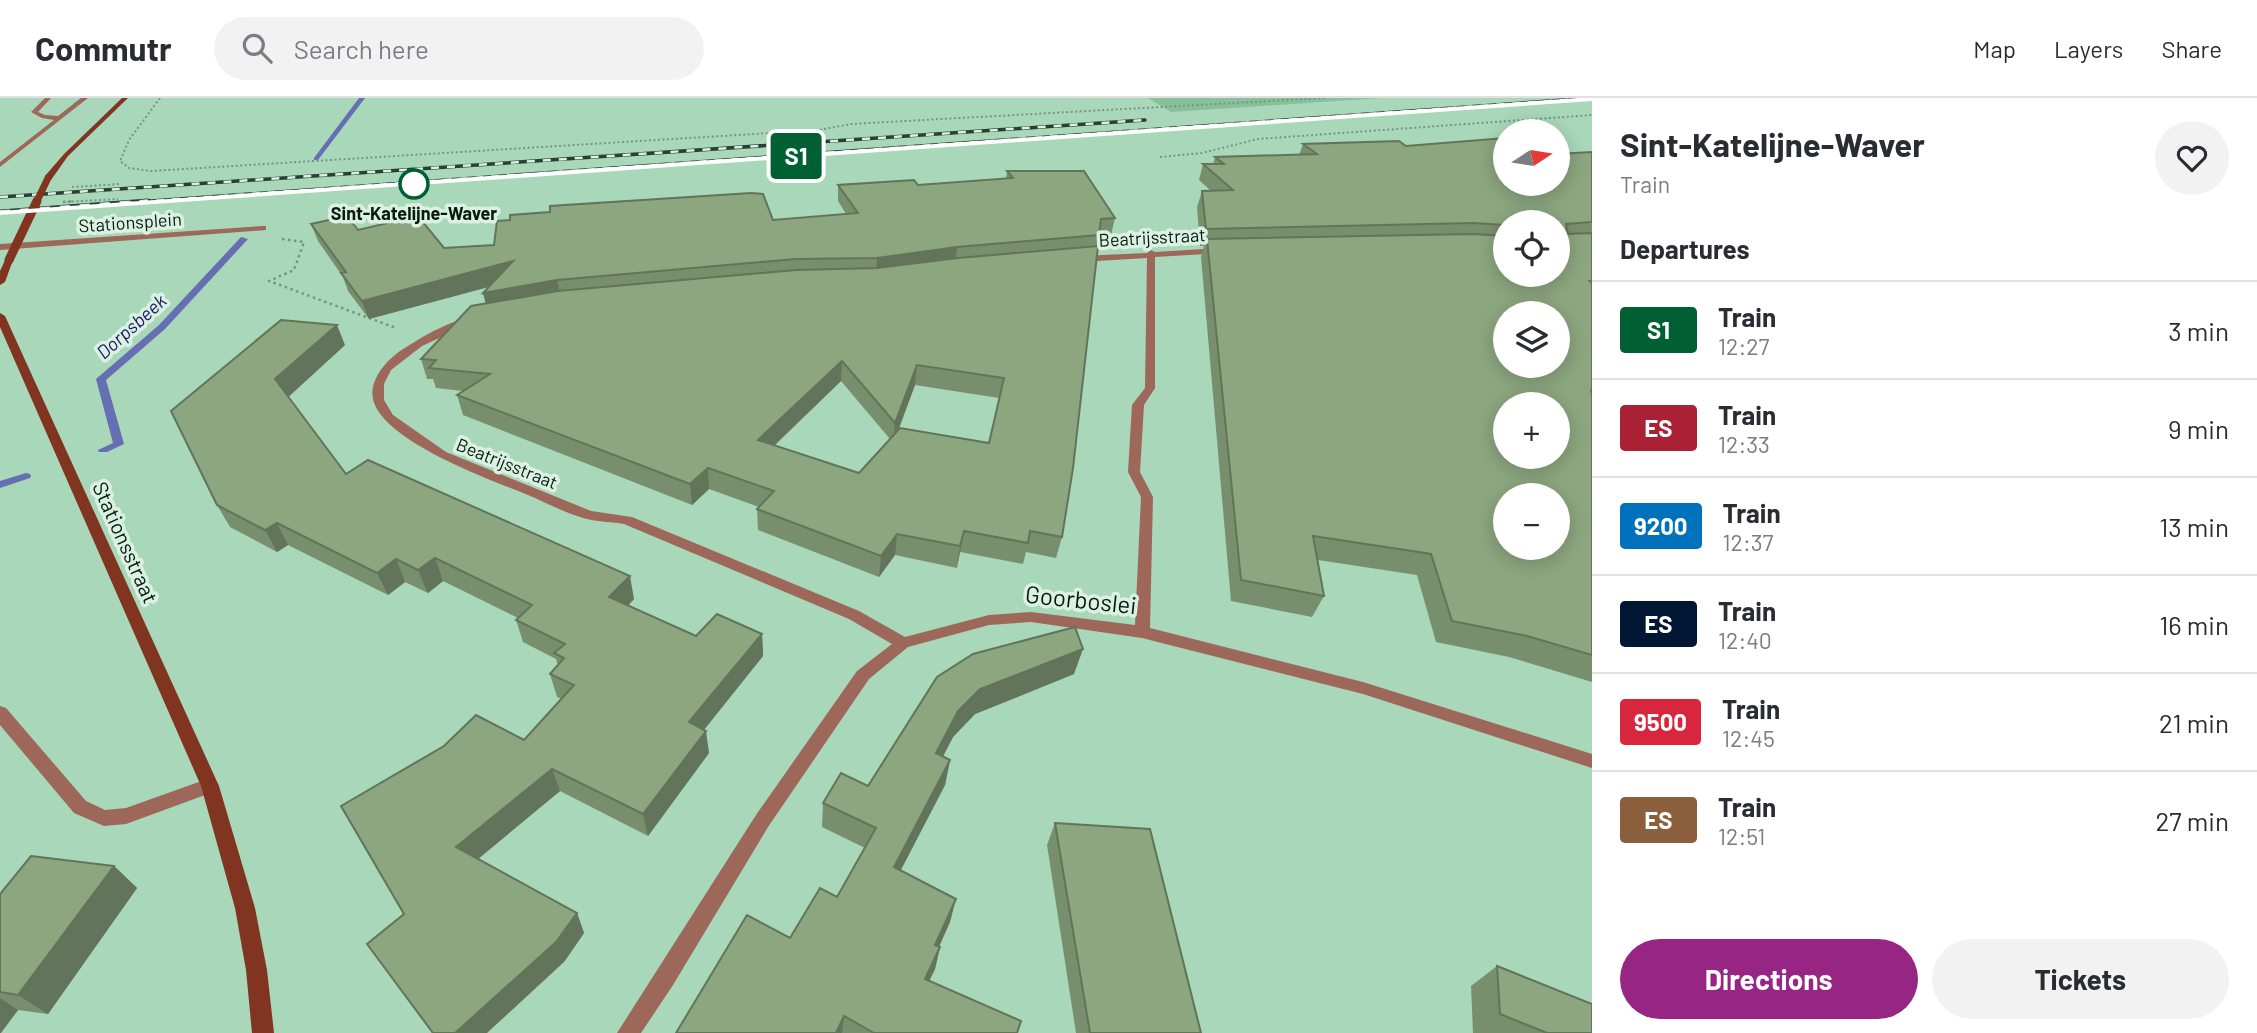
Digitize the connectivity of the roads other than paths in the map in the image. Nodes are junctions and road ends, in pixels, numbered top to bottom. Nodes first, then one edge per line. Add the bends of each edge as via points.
1 (48, 98) edge
2 (85, 98) edge
3 (125, 98) edge
4 (59, 118) junction
5 (0, 165) edge
6 (263, 228) dead end
7 (0, 247) edge
8 (1229, 251) edge
9 (1151, 253) junction
10 (1066, 260) edge
11 (0, 282) edge
12 (0, 316) edge
13 (478, 319) edge
14 (1142, 632) junction
15 (903, 643) junction
16 (0, 713) edge
17 (1592, 761) edge
18 (209, 786) junction
19 (263, 1033) edge
20 (628, 1033) edge

1 - 4 street via 34,113
2 - 4 street
3 - 11 street, bridge via 48,178
4 - 5 street
6 - 7 street, Stationsplein
8 - 9 street, Beatrijsstraat
9 - 10 street, Beatrijsstraat
9 - 14 street via 1150,388 1138,405 1134,472 1147,497
12 - 18 street, Stationsstraat
13 - 15 street, Beatrijsstraat via 425,338 391,363 379,383 380,404 395,424 442,455 589,515 640,525 867,620
14 - 15 street, Goorboslei via 1031,617 989,620
14 - 17 street, Goorboslei via 1363,688
15 - 20 street, Goorboslei via 863,675 762,821
16 - 18 street via 79,807 104,818 125,816
18 - 19 street, Stationsstraat via 235,861 250,927

